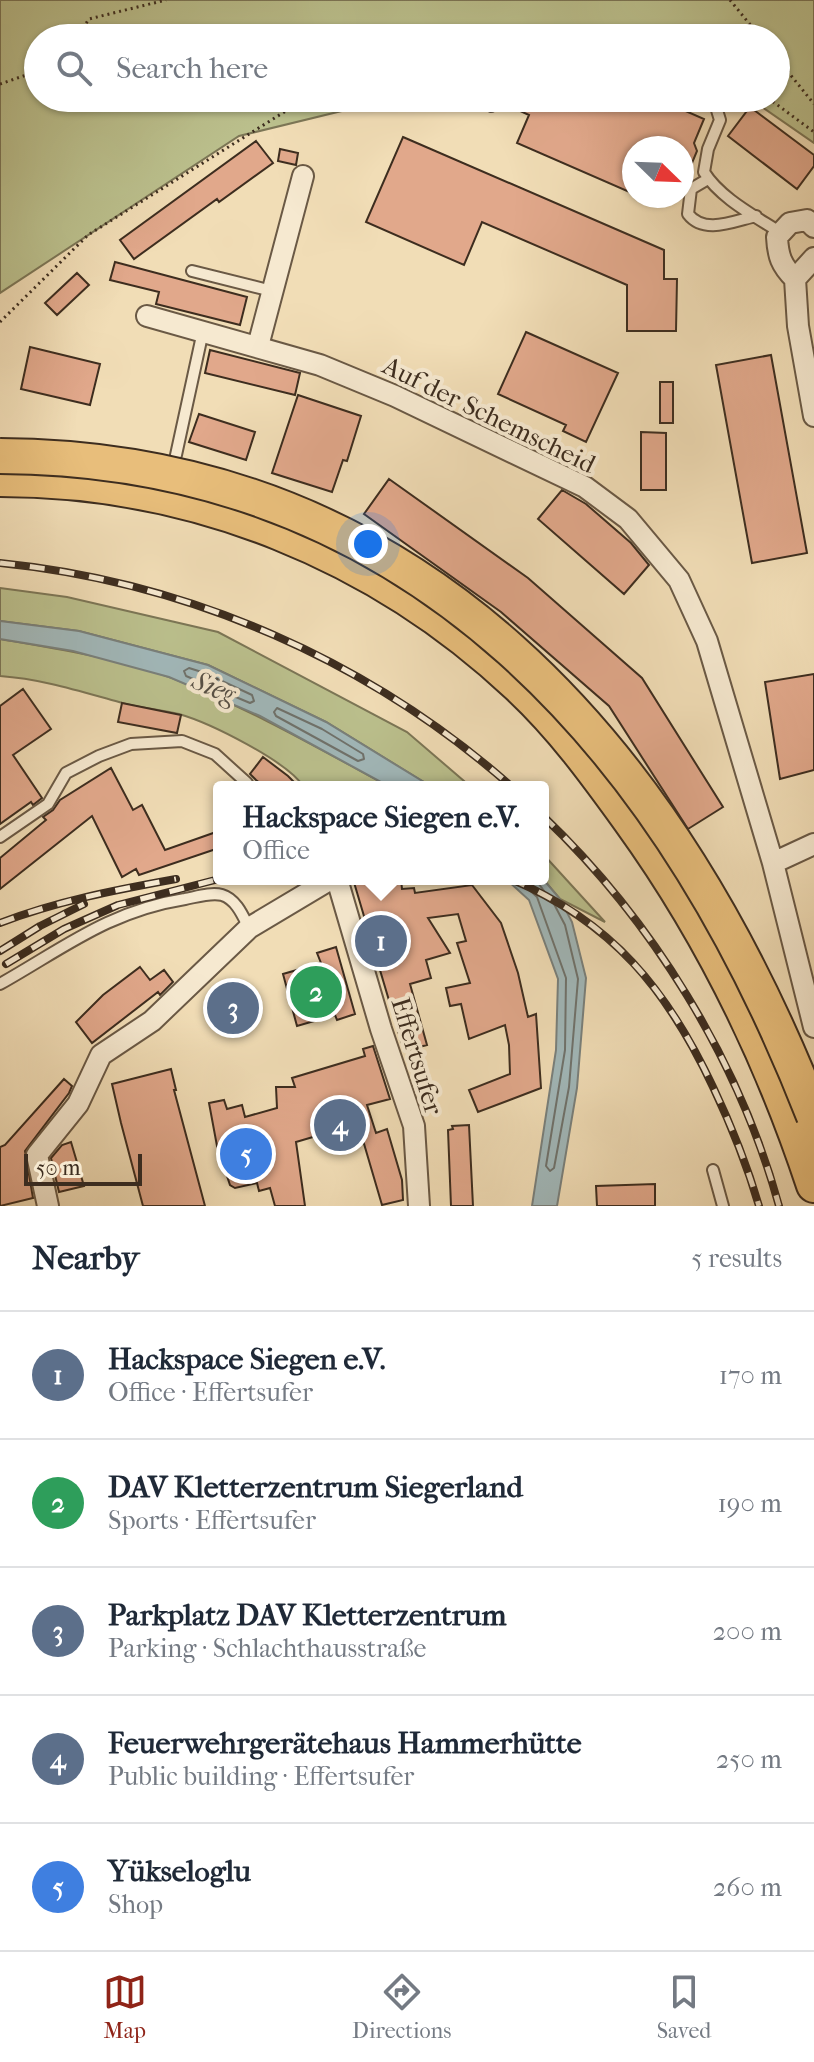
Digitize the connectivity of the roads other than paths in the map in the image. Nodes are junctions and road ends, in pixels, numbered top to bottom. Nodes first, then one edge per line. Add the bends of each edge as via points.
1 (718, 112) edge
2 (303, 176) dead end
3 (708, 179) junction
4 (756, 216) junction
5 (814, 227) edge
6 (781, 233) junction
7 (814, 258) edge
8 (192, 271) dead end
9 (795, 279) junction
10 (272, 291) junction
11 (147, 316) dead end
12 (203, 331) junction
13 (258, 346) junction
14 (810, 372) edge
15 (814, 416) edge
16 (176, 455) dead end
17 (0, 456) edge
18 (0, 479) edge
19 (245, 781) edge
20 (0, 837) edge
21 (814, 844) edge
22 (773, 863) junction
23 (324, 885) edge
24 (336, 885) edge
25 (249, 928) junction
26 (0, 984) edge
27 (814, 1027) edge
28 (814, 1116) edge
29 (713, 1170) dead end
30 (814, 1185) edge
31 (48, 1206) edge
32 (419, 1206) edge
33 (723, 1206) edge

1 - 3 lane via 720,120 704,172
2 - 10 street
3 - 4 lane
3 - 4 lane via 691,189 688,214 694,222 711,227
4 - 6 lane
5 - 6 street via 807,220 790,223
6 - 9 street via 778,255
7 - 9 street
8 - 10 lane
9 - 14 street via 798,326
10 - 13 street
11 - 12 street, Auf der Schemscheid
12 - 13 street, Auf der Schemscheid
12 - 16 lane
13 - 22 street, Auf der Schemscheid via 395,396 585,487 628,519 679,580 707,641
14 - 15 street
17 - 28 highway, bridge via 125,465 216,485 347,536 466,610 569,705 667,833 743,959
18 - 30 highway via 121,488 253,521 377,578 487,657 582,755 684,901 747,1017
19 - 20 lane via 215,754 182,741 131,744 66,773 48,804
21 - 22 street
22 - 27 street, Auf der Schemscheid
23 - 25 street
24 - 32 street, Effertsufer via 414,1126
25 - 26 lane via 223,895 155,904 57,948
25 - 31 street via 152,1021 101,1055 78,1104 37,1155
29 - 33 lane

